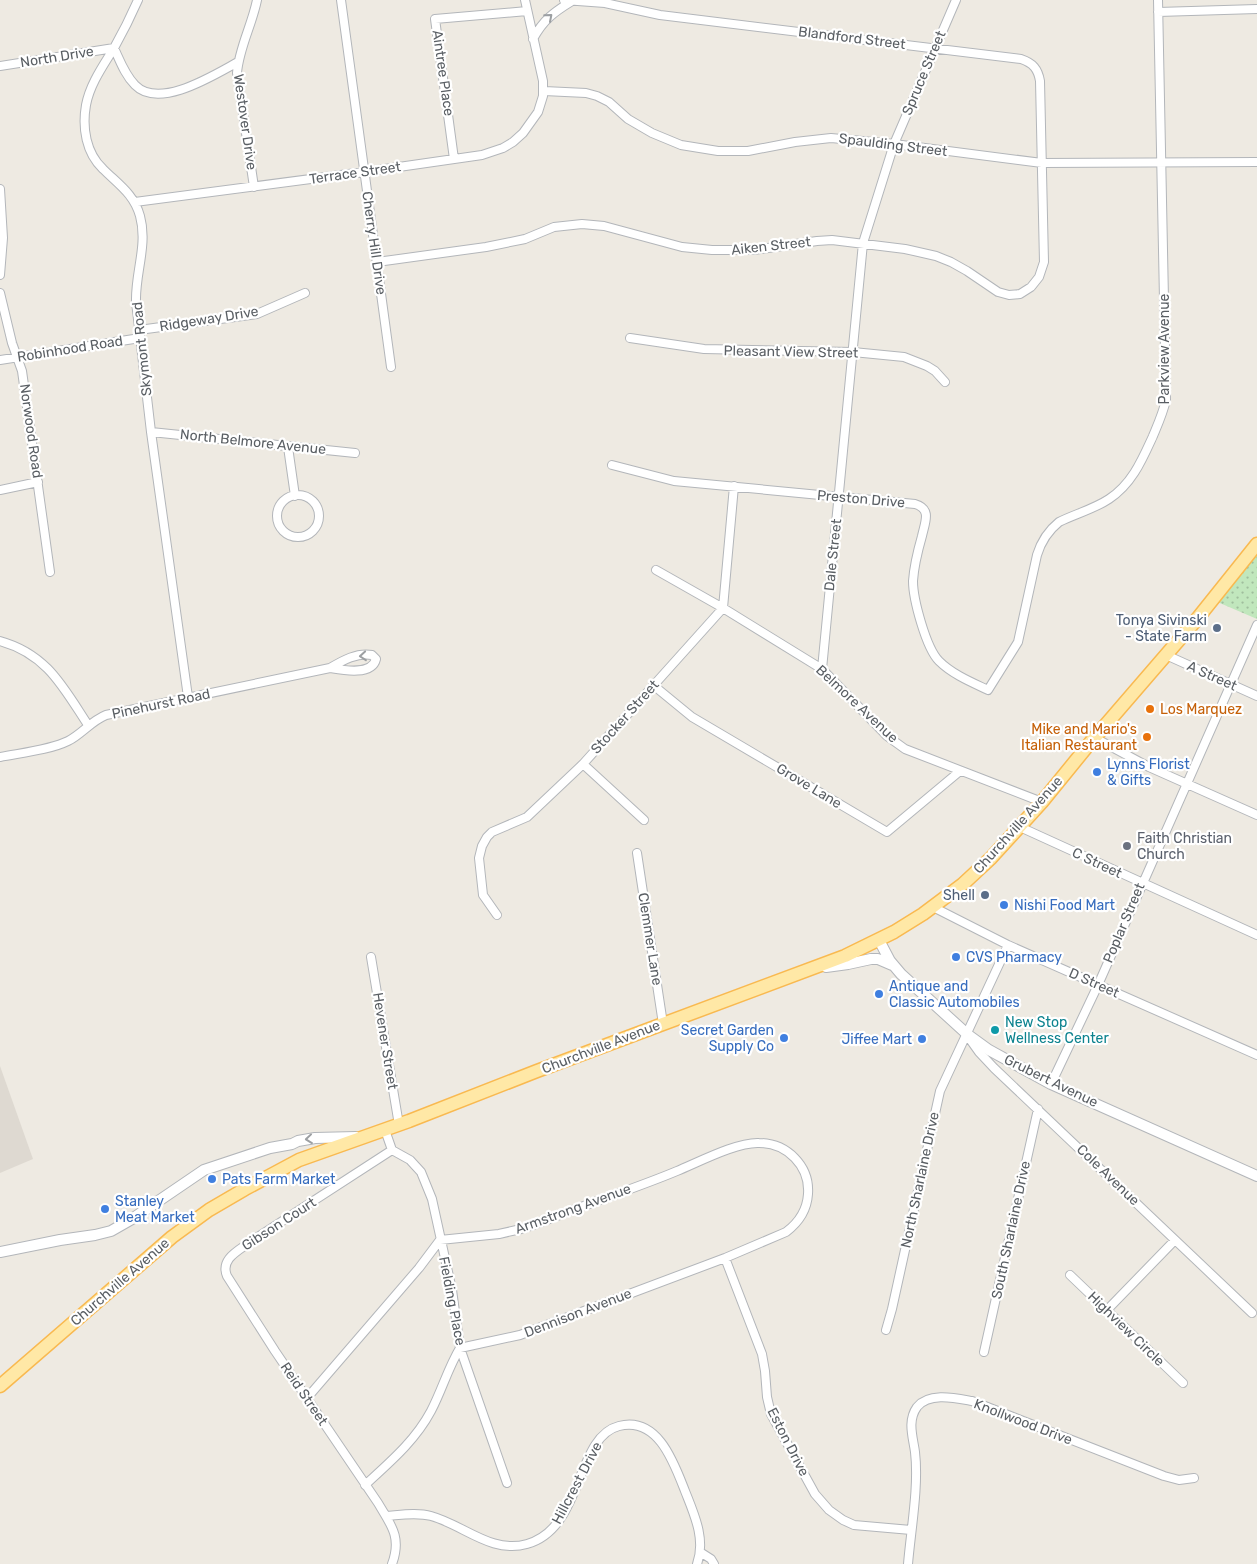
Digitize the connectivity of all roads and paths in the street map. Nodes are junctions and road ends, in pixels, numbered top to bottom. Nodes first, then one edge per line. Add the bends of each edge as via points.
1 (138, 0) edge
2 (257, 0) edge
3 (341, 0) edge
4 (525, 0) edge
5 (568, 0) edge
6 (956, 0) edge
7 (1158, 0) edge
8 (1257, 8) edge
9 (527, 11) junction
10 (1158, 12) junction
11 (533, 39) junction
12 (114, 48) junction
13 (934, 48) junction
14 (238, 62) junction
15 (0, 66) edge
16 (544, 91) junction
17 (894, 144) junction
18 (454, 159) junction
19 (1162, 162) junction
20 (1257, 162) edge
21 (1042, 164) junction
22 (364, 172) junction
23 (254, 187) junction
24 (0, 189) edge
25 (135, 202) junction
26 (864, 243) junction
27 (377, 262) junction
28 (0, 274) edge
29 (0, 293) edge
30 (304, 293) dead end
31 (140, 334) junction
32 (630, 338) dead end
33 (853, 352) junction
34 (18, 357) junction
35 (0, 360) edge
36 (391, 367) dead end
37 (945, 382) dead end
38 (151, 432) junction
39 (288, 446) junction
40 (355, 453) dead end
41 (612, 465) dead end
42 (38, 482) junction
43 (734, 486) junction
44 (0, 490) edge
45 (295, 496) junction
46 (840, 497) junction
47 (1257, 544) edge
48 (656, 570) dead end
49 (50, 572) dead end
50 (723, 608) junction
51 (1257, 625) edge
52 (0, 640) edge
53 (1166, 655) junction
54 (330, 668) junction
55 (822, 669) junction
56 (1231, 684) junction
57 (653, 685) junction
58 (988, 690) joint
59 (1257, 696) edge
60 (188, 697) junction
61 (88, 725) junction
62 (1095, 738) junction
63 (0, 758) edge
64 (583, 764) junction
65 (960, 770) junction
66 (1186, 784) junction
67 (1042, 802) junction
68 (1257, 815) edge
69 (644, 820) dead end
70 (1020, 827) junction
71 (636, 854) dead end
72 (1141, 884) junction
73 (933, 907) junction
74 (497, 915) dead end
75 (1257, 935) edge
76 (879, 940) junction
77 (1008, 945) junction
78 (371, 957) dead end
79 (892, 965) junction
80 (815, 968) junction
81 (1098, 985) junction
82 (663, 1024) junction
83 (967, 1034) junction
84 (1257, 1055) edge
85 (1051, 1084) junction
86 (1038, 1109) junction
87 (399, 1125) junction
88 (385, 1130) junction
89 (362, 1137) junction
90 (292, 1144) junction
91 (392, 1150) junction
92 (299, 1160) junction
93 (804, 1172) joint
94 (1257, 1176) edge
95 (440, 1240) junction
96 (1175, 1240) junction
97 (0, 1252) edge
98 (725, 1258) junction
99 (225, 1271) joint
100 (1070, 1274) dead end
101 (1107, 1310) junction
102 (1252, 1313) dead end
103 (886, 1330) dead end
104 (460, 1348) junction
105 (984, 1352) dead end
106 (1183, 1383) dead end
107 (0, 1386) edge
108 (306, 1398) junction
109 (1194, 1478) dead end
110 (507, 1483) dead end
111 (365, 1485) junction
112 (386, 1516) junction
113 (911, 1530) junction
114 (700, 1552) junction
115 (392, 1564) edge
116 (697, 1564) edge
117 (714, 1564) edge
118 (908, 1564) edge

1 - 12 street, Skymont Road
2 - 14 street, Westover Drive
3 - 22 street, Cherry Hill Drive
4 - 9 street
11 -> 5 street, Blandford Street via 547,18
5 - 13 street, Blandford Street via 605,3 660,15
6 - 13 street, Spruce Street
7 - 10 street, Parkview Avenue
8 - 10 street
9 - 11 street
9 - 18 street, Aintree Place via 435,19
10 - 19 street, Parkview Avenue
11 - 16 street
12 - 14 street via 135,86 152,93 182,89
12 - 15 street, North Drive
12 - 25 street, Skymont Road via 90,92 84,127 94,158
13 - 17 street, Spruce Street
13 - 21 street, Blandford Street via 1021,60 1033,65 1040,81
14 - 23 street, Westover Drive
16 - 17 street, Spaulding Street via 597,96 652,133 681,145 711,151 748,151 822,138
16 - 18 street, Terrace Street via 534,119 513,142 493,152
17 - 21 street, Spaulding Street
17 - 26 street, Spruce Street
18 - 22 street, Terrace Street
19 - 20 street, Spaulding Street
19 - 21 street, Spaulding Street
19 - 58 street, Parkview Avenue via 1164,408 1144,457 1127,483 1109,500 1059,522 1042,542 1018,642
21 - 26 street, Aiken Street via 1044,262 1037,280 1022,293 999,293 939,257
22 - 23 street, Terrace Street
22 - 27 street, Cherry Hill Drive
23 - 25 street, Terrace Street
24 - 28 street via 3,238
25 - 31 street, Skymont Road via 144,236 136,294
26 - 27 street, Aiken Street via 823,240 754,250 712,250 678,246 604,226 573,224 486,247
26 - 33 street, Spruce Street
27 - 36 street, Cherry Hill Drive
29 - 34 street, Norwood Road
30 - 31 street, Ridgeway Drive via 257,314
31 - 34 street, Robinhood Road
31 - 38 street, Skymont Road
32 - 33 street, Pleasant View Street via 708,349
33 - 37 street, Pleasant View Street via 914,360
33 - 46 street, Dale Street
34 - 35 street, Robinhood Road
34 - 42 street, Norwood Road
38 - 39 street, North Belmore Avenue
38 - 60 street, Skymont Road
39 - 40 street, North Belmore Avenue
39 - 45 street
41 - 43 street, Preston Drive via 674,481
42 - 44 street
42 - 49 street, Norwood Road
43 - 46 street, Preston Drive
43 - 50 street
45 - 45 street via 282,503 277,518 284,532 299,537 314,530 319,513 312,500
46 - 55 street, Dale Street
46 - 58 street, Preston Drive via 915,504 925,510 913,582 928,646 946,668
47 - 53 main road, Churchville Avenue
48 - 50 street, Belmore Avenue
50 - 55 street, Belmore Avenue
50 - 57 street, Stocker Street
51 - 56 street, Poplar Street
52 - 61 street via 26,650 43,663
53 - 56 street, A Street
53 - 62 main road, Churchville Avenue
54 -> 54 street, Pinehurst Road via 353,672 369,668 376,659 365,654
54 - 60 street, Pinehurst Road
55 - 65 street, Belmore Avenue via 894,741 912,753
56 - 59 street, A Street
56 - 66 street, Poplar Street
57 - 64 street, Stocker Street
57 - 65 street, Grove Lane via 692,717 887,832
60 - 61 street, Pinehurst Road via 106,715
61 - 63 street, Pinehurst Road via 63,743
62 - 66 street
62 - 67 main road, Churchville Avenue
64 - 69 street
64 - 74 street, Stocker Street via 527,817 492,832 485,840 479,858 484,895
65 - 67 street, Belmore Avenue
66 - 68 street
66 - 72 street, Poplar Street
67 - 70 main road, Churchville Avenue
70 - 72 street, C Street
70 - 73 main road, Churchville Avenue via 979,870
71 - 82 street, Clemmer Lane
72 - 75 street, C Street
72 - 81 street, Poplar Street
73 - 76 main road, Churchville Avenue
73 - 77 street, D Street
76 - 79 street, Grubert Avenue
76 - 80 main road, Churchville Avenue
77 - 81 street, D Street
77 - 83 street, North Sharlaine Drive
78 - 87 street, Hevener Street
79 - 80 street via 871,958
79 - 83 street, Grubert Avenue
80 - 82 main road, Churchville Avenue
81 - 84 street, D Street
81 - 85 street, Poplar Street
82 - 87 main road, Churchville Avenue
83 - 85 street, Grubert Avenue via 1005,1060
83 - 86 street, Cole Avenue via 986,1060
83 - 103 street, North Sharlaine Drive via 936,1103
85 - 94 street, Grubert Avenue
86 - 96 street, Cole Avenue
86 - 105 street, South Sharlaine Drive
87 - 88 main road, Churchville Avenue
88 - 89 main road, Churchville Avenue
88 - 91 street
89 -> 90 street via 315,1138
89 - 92 main road, Churchville Avenue
90 - 92 street
90 - 97 street via 204,1170 111,1231
91 - 95 street, Fielding Place via 413,1162 425,1178
91 - 99 street, Gibson Court via 250,1242 225,1263
92 - 107 main road, Churchville Avenue via 209,1210 172,1237
93 - 95 street, Armstrong Avenue via 794,1157 782,1148 751,1143 527,1227 505,1233
93 - 98 street, Dennison Avenue via 808,1198 802,1216 794,1226 782,1235
95 - 104 street, Fielding Place via 452,1290
95 - 108 street
96 - 101 street
96 - 102 street, Cole Avenue
98 - 104 street, Dennison Avenue via 520,1335
98 - 113 street, Eston Drive via 762,1354 772,1414 818,1498 836,1516 854,1525
99 - 108 street, Reid Street
100 - 101 street, Highview Circle
101 - 106 street, Highview Circle
104 - 110 street, Fielding Place
104 - 111 street via 421,1427 398,1456
108 - 111 street, Reid Street
109 - 113 street, Knollwood Drive via 1179,1480 1164,1476 972,1401 933,1398 920,1404 912,1419 916,1473
111 - 112 street, Reid Street
112 - 114 street, Hillcrest Drive via 428,1515 494,1544 515,1546 531,1543 549,1533 561,1519 601,1436 616,1427 634,1425 653,1434 668,1452 696,1518
112 - 115 street via 397,1540
113 - 118 street, Knollwood Drive
114 - 116 street, Hillcrest Drive
114 - 117 street

